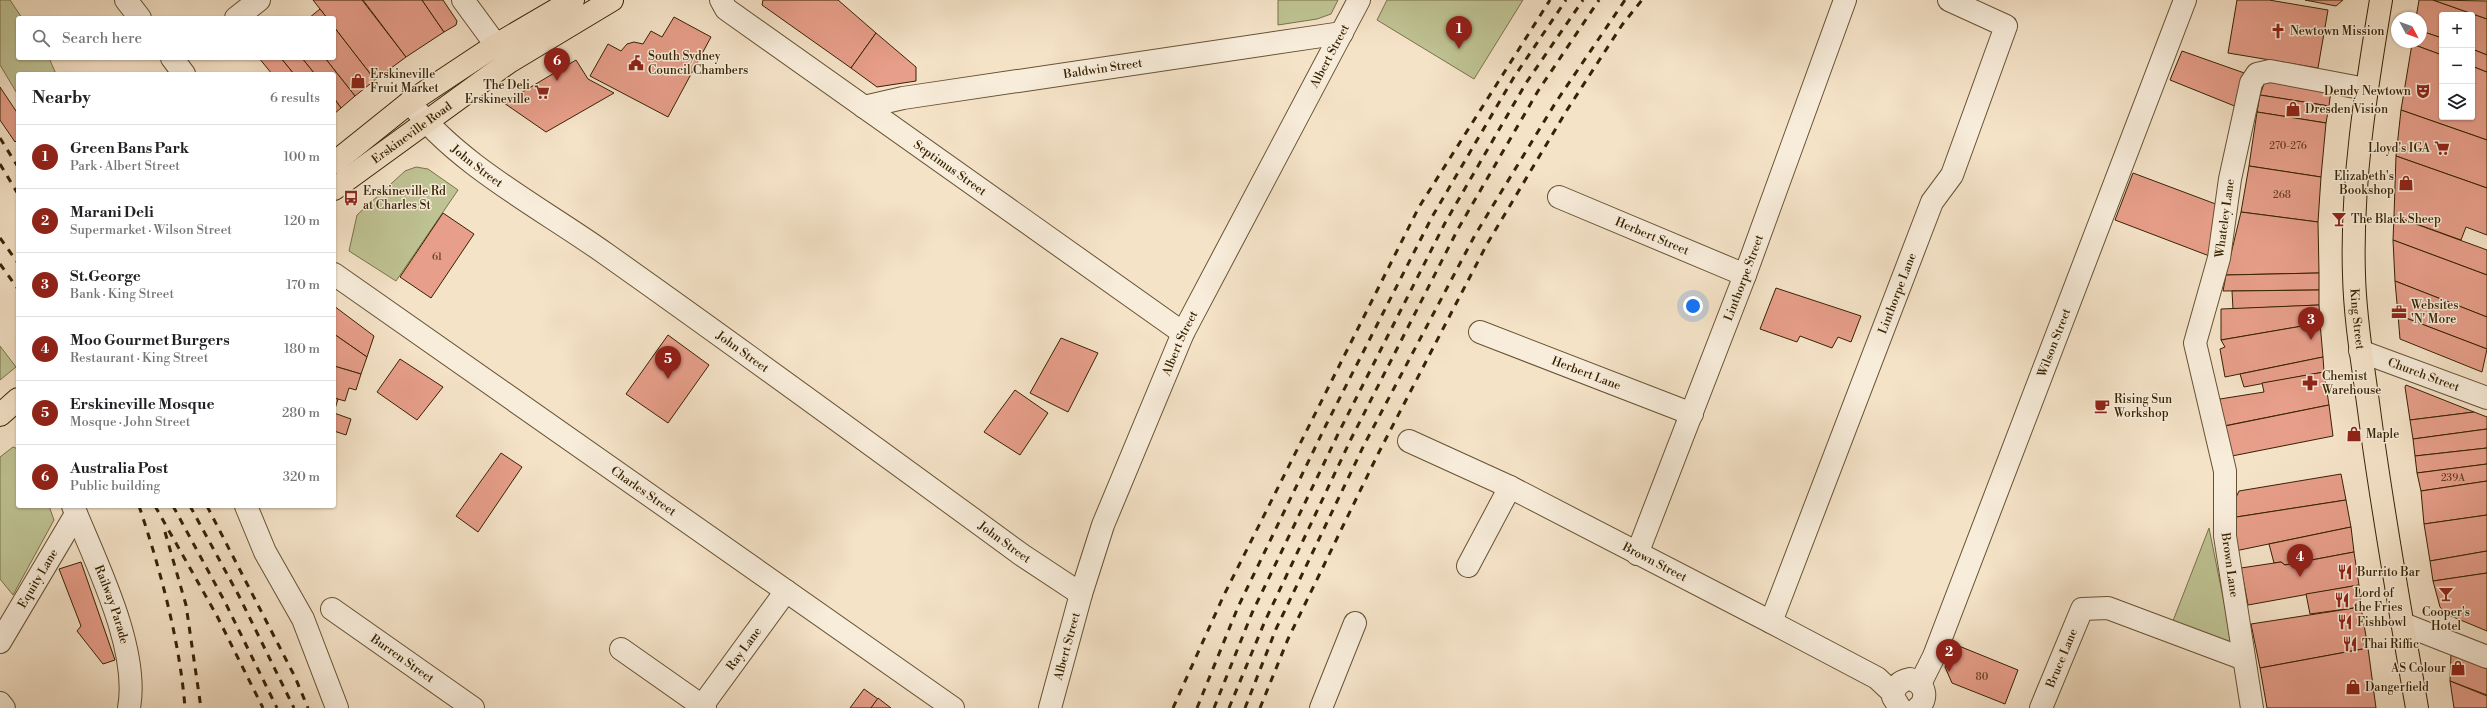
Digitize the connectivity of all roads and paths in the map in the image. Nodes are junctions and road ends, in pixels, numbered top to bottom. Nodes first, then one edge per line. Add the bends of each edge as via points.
1 (126, 0) edge
2 (259, 0) edge
3 (463, 0) edge
4 (612, 0) edge
5 (721, 0) edge
6 (1359, 0) edge
7 (1845, 0) edge
8 (1949, 0) edge
9 (2185, 0) edge
10 (2382, 0) edge
11 (573, 5) edge
12 (138, 16) edge
13 (239, 16) edge
14 (1342, 33) junction
15 (496, 45) junction
16 (509, 62) junction
17 (2366, 89) junction
18 (410, 102) junction
19 (864, 107) junction
20 (425, 123) junction
21 (336, 161) edge
22 (336, 188) edge
23 (1559, 197) dead end
24 (336, 275) edge
25 (1745, 275) junction
26 (1480, 332) dead end
27 (1183, 334) junction
28 (2360, 351) junction
29 (2487, 398) edge
30 (16, 401) edge
31 (1692, 414) junction
32 (0, 415) edge
33 (1409, 442) dead end
34 (2225, 471) joint
35 (1510, 487) junction
36 (247, 508) edge
37 (74, 510) edge
38 (1637, 554) junction
39 (1468, 566) dead end
40 (786, 591) junction
41 (1081, 594) junction
42 (332, 609) dead end
43 (1771, 622) junction
44 (1355, 623) dead end
45 (2403, 624) junction
46 (0, 642) edge
47 (621, 649) dead end
48 (2487, 657) edge
49 (2244, 659) junction
50 (1897, 700) edge
51 (1922, 701) edge
52 (0, 703) edge
53 (704, 707) edge
54 (4, 708) edge
55 (129, 708) edge
56 (337, 708) edge
57 (473, 708) edge
58 (954, 708) edge
59 (1050, 708) edge
60 (1320, 708) edge
61 (2041, 708) edge
62 (2252, 708) edge
63 (2417, 708) edge

1 - 12 street
2 - 13 street
3 - 15 street
4 - 11 main road, Erskineville Road
5 - 19 street, Septimus Street via 726,9
6 - 14 street, Albert Street
7 - 25 street, Linthorpe Street
8 - 43 street, Linthorpe Lane via 2006,26 1952,175 1932,202
9 - 51 street, Wilson Street via 1937,648
10 - 17 main road, King Street
11 - 15 main road, Erskineville Road
11 - 16 main road, Erskineville Road
14 - 19 street, Baldwin Street via 903,98
14 - 27 street, Albert Street
15 - 16 street
15 - 18 main road, Erskineville Road
16 - 20 main road, Erskineville Road
17 - 28 main road, King Street via 2358,163 2354,274
17 - 34 street, Whateley Lane via 2270,72 2257,74 2251,83 2232,172 2219,258 2195,343
18 - 20 street, John Street
18 - 21 main road, Erskineville Road
19 - 27 street, Septimus Street
20 - 22 main road, Erskineville Road
20 - 41 street, John Street via 478,166 605,253 1022,555
23 - 25 street, Herbert Street
24 - 40 street, Charles Street
25 - 31 street, Linthorpe Street
26 - 31 street, Herbert Lane
27 - 41 street, Albert Street via 1103,525
28 - 29 street, Church Street
28 - 45 main road, King Street
30 - 32 main road
31 - 38 street, Linthorpe Street
33 - 35 street, Brown Street
34 - 49 street, Brown Lane via 2225,536
35 - 38 street, Brown Street
35 - 39 street
36 - 56 street via 265,552 303,620
37 - 46 street, Equity Lane
37 - 55 street, Railway Parade via 91,548 123,637 132,683
38 - 43 street, Brown Street
40 - 53 street, Ray Lane
40 - 58 street, Charles Street
41 - 59 street, Albert Street
42 - 57 street, Burren Street
43 - 50 street, Brown Street via 1877,678
44 - 60 street
45 - 48 street
45 - 63 main road, King Street
47 - 53 street, Ray Lane
49 - 61 street, Bruce Lane via 2108,608 2082,609
49 - 62 street, Brown Lane
50 - 51 street via 1895,687 1910,679
52 - 54 street

